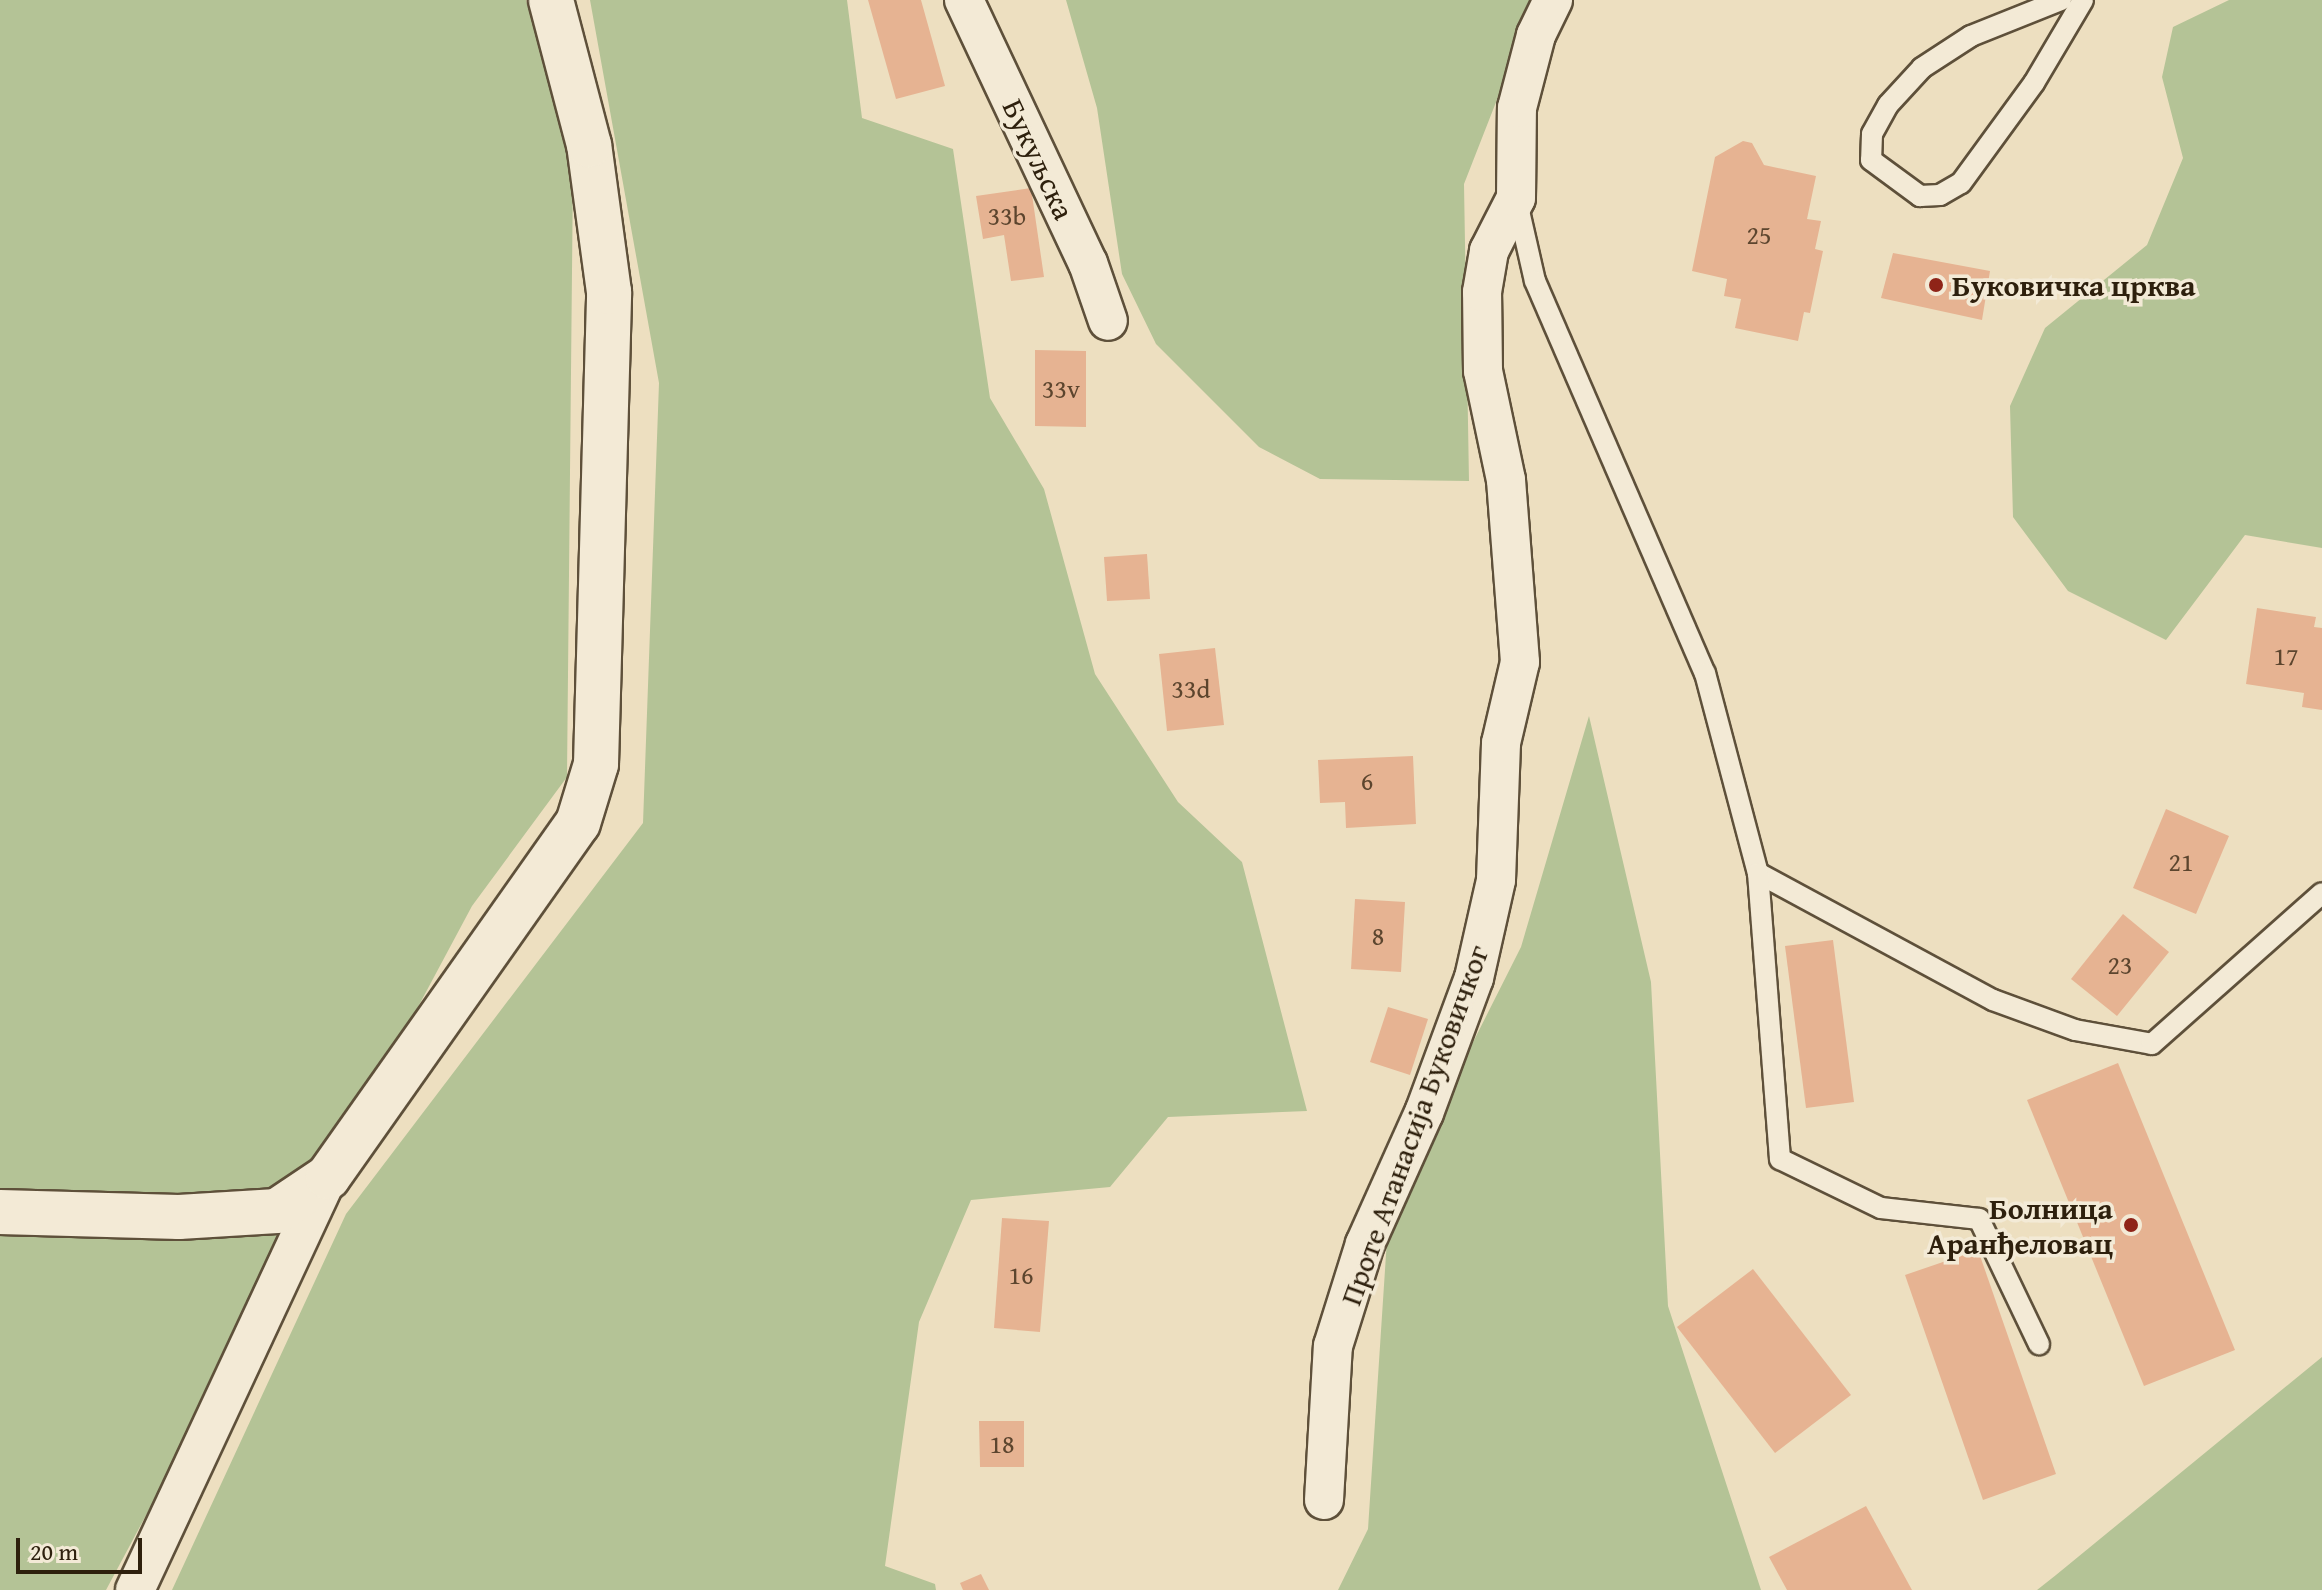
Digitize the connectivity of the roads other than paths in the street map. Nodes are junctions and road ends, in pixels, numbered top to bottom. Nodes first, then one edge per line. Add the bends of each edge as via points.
1 (551, 0) edge
2 (964, 0) edge
3 (1553, 0) edge
4 (2061, 0) edge
5 (2083, 0) edge
6 (1516, 198) junction
7 (1108, 321) dead end
8 (1758, 873) junction
9 (2322, 893) edge
10 (328, 1177) junction
11 (0, 1212) edge
12 (2039, 1344) dead end
13 (1324, 1500) dead end
14 (135, 1590) edge

1 - 10 street via 589,145 609,292 596,764 578,823
2 - 7 street, Букуљска via 1088,263
3 - 6 street, Проте Атанасија Буковичког via 1536,35 1517,108
4 - 5 lane via 1971,36 1922,68 1888,105 1872,134 1871,160 1920,196 1940,195 1961,183 2034,83
6 - 8 lane via 1535,281 1705,673
6 - 13 street, Проте Атанасија Буковичког via 1489,251 1482,292 1483,371 1506,480 1520,662 1501,743 1496,880 1474,978 1424,1113 1365,1244 1333,1346
8 - 9 lane via 1993,1000 2075,1030 2152,1044
8 - 12 lane via 1780,1159 1881,1208 1979,1219
10 - 11 street via 277,1211 179,1217
10 - 14 street

